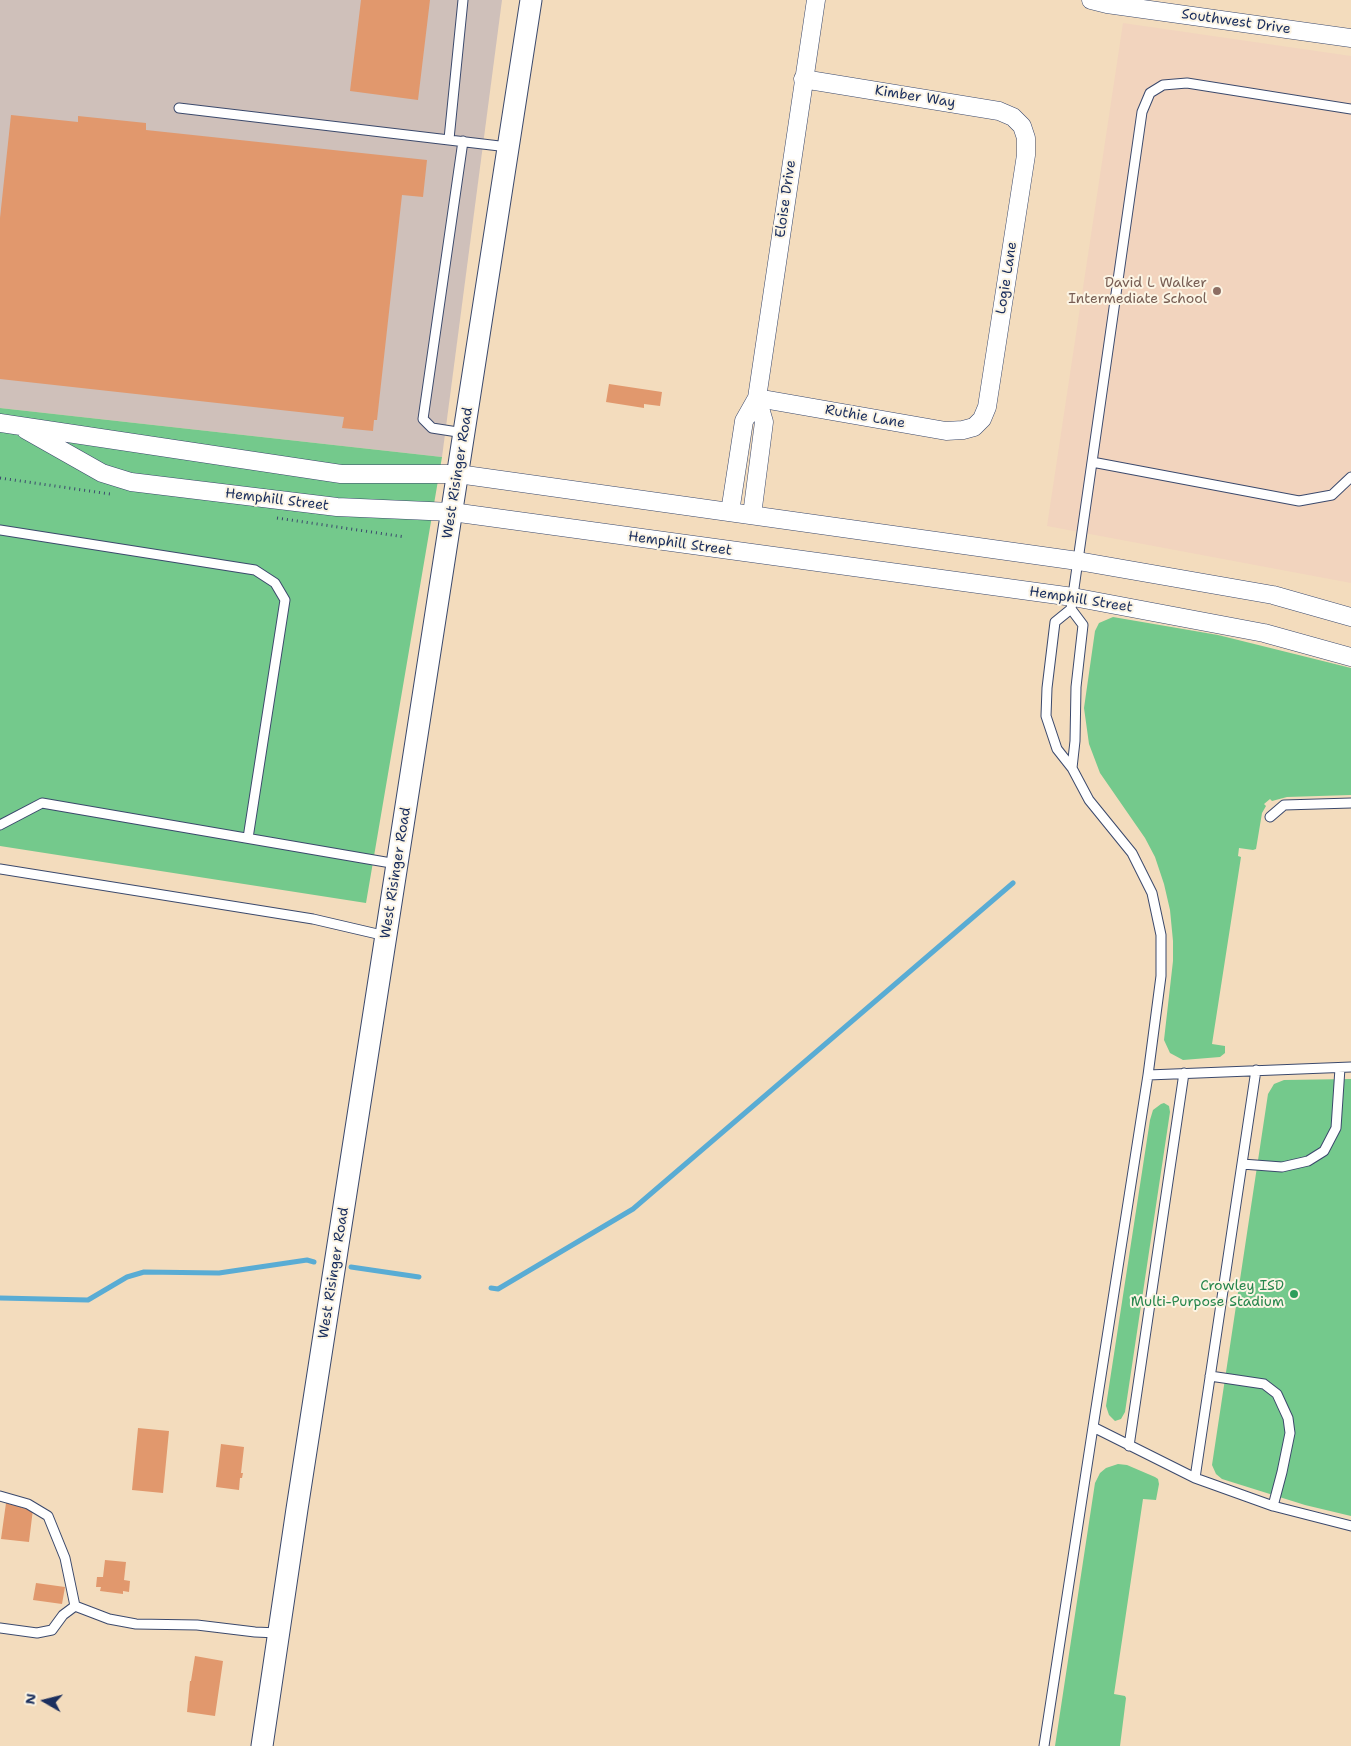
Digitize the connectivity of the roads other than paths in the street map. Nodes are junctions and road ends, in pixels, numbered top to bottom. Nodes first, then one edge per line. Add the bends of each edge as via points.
1 (463, 0) edge
2 (531, 0) edge
3 (816, 0) edge
4 (1091, 0) edge
5 (1351, 38) edge
6 (803, 79) junction
7 (178, 108) dead end
8 (1351, 109) edge
9 (1022, 126) joint
10 (449, 139) junction
11 (463, 141) junction
12 (508, 147) junction
13 (757, 398) junction
14 (8, 424) edge
15 (974, 427) joint
16 (464, 433) junction
17 (1092, 462) junction
18 (458, 474) junction
19 (1351, 477) edge
20 (452, 512) junction
21 (730, 512) junction
22 (752, 515) junction
23 (0, 530) edge
24 (1078, 561) junction
25 (1072, 603) junction
26 (1351, 617) edge
27 (1351, 657) edge
28 (1072, 768) junction
29 (1351, 803) edge
30 (1270, 817) dead end
31 (0, 825) edge
32 (248, 838) junction
33 (398, 864) junction
34 (0, 869) edge
35 (386, 936) junction
36 (1351, 1067) edge
37 (1340, 1068) junction
38 (1256, 1070) junction
39 (1184, 1073) junction
40 (1148, 1075) junction
41 (1242, 1164) junction
42 (1210, 1376) junction
43 (1093, 1427) junction
44 (1129, 1446) junction
45 (1195, 1478) junction
46 (0, 1496) edge
47 (1273, 1506) junction
48 (1351, 1526) edge
49 (75, 1606) junction
50 (0, 1628) edge
51 (278, 1633) junction
52 (262, 1746) edge
53 (1044, 1746) edge

1 - 10 lane
2 - 12 street, West Risinger Road
3 - 6 street, Eloise Drive
4 - 5 street, Southwest Drive
6 - 9 street, Kimber Way via 999,111 1013,116
6 - 13 street, Eloise Drive
7 - 10 lane
8 - 17 lane via 1187,83 1163,85 1150,93 1142,112
9 - 15 street, Logie Lane via 1026,155 987,407
10 - 11 lane
11 - 12 lane
11 - 16 lane via 423,419 432,428
12 - 16 street, West Risinger Road
13 - 15 street, Ruthie Lane via 946,431
13 - 21 street, Eloise Drive via 744,421
13 - 22 street, Eloise Drive via 764,422
14 - 18 street, Hemphill Street via 341,474
14 - 20 street, Hemphill Street via 102,473 131,482 337,508
16 - 18 street, West Risinger Road
17 - 19 lane via 1299,501 1332,495
17 - 24 lane
18 - 20 street, West Risinger Road
18 - 21 street, Hemphill Street
20 - 25 street, Hemphill Street
20 - 33 street, West Risinger Road
21 - 22 street, Hemphill Street
22 - 24 street, Hemphill Street
23 - 32 lane via 255,570 275,582 285,600
24 - 25 lane
24 - 26 street, Hemphill Street via 1273,595
25 - 27 street, Hemphill Street via 1264,633
25 - 28 lane via 1083,625
25 - 28 lane via 1055,622 1046,688 1046,716 1056,749
28 - 40 lane via 1089,800 1132,853 1152,893 1161,935 1161,976
29 - 30 lane via 1284,805
31 - 32 lane via 42,803
32 - 33 lane
33 - 35 street, West Risinger Road
34 - 35 lane via 313,919
35 - 51 street, West Risinger Road
36 - 37 lane
37 - 38 lane
37 - 41 lane via 1336,1128 1324,1151 1308,1161 1282,1167
38 - 39 lane
38 - 41 lane
39 - 40 lane
39 - 44 lane
40 - 43 lane
41 - 42 lane
42 - 45 lane
42 - 47 lane via 1264,1384 1277,1394 1288,1418 1290,1433
43 - 44 lane
43 - 53 lane
44 - 45 lane
45 - 47 lane
46 - 49 lane via 28,1504 48,1516 66,1558
47 - 48 lane
49 - 50 lane via 52,1630 36,1633
49 - 51 lane via 109,1620 136,1624 197,1625
51 - 52 street, West Risinger Road

